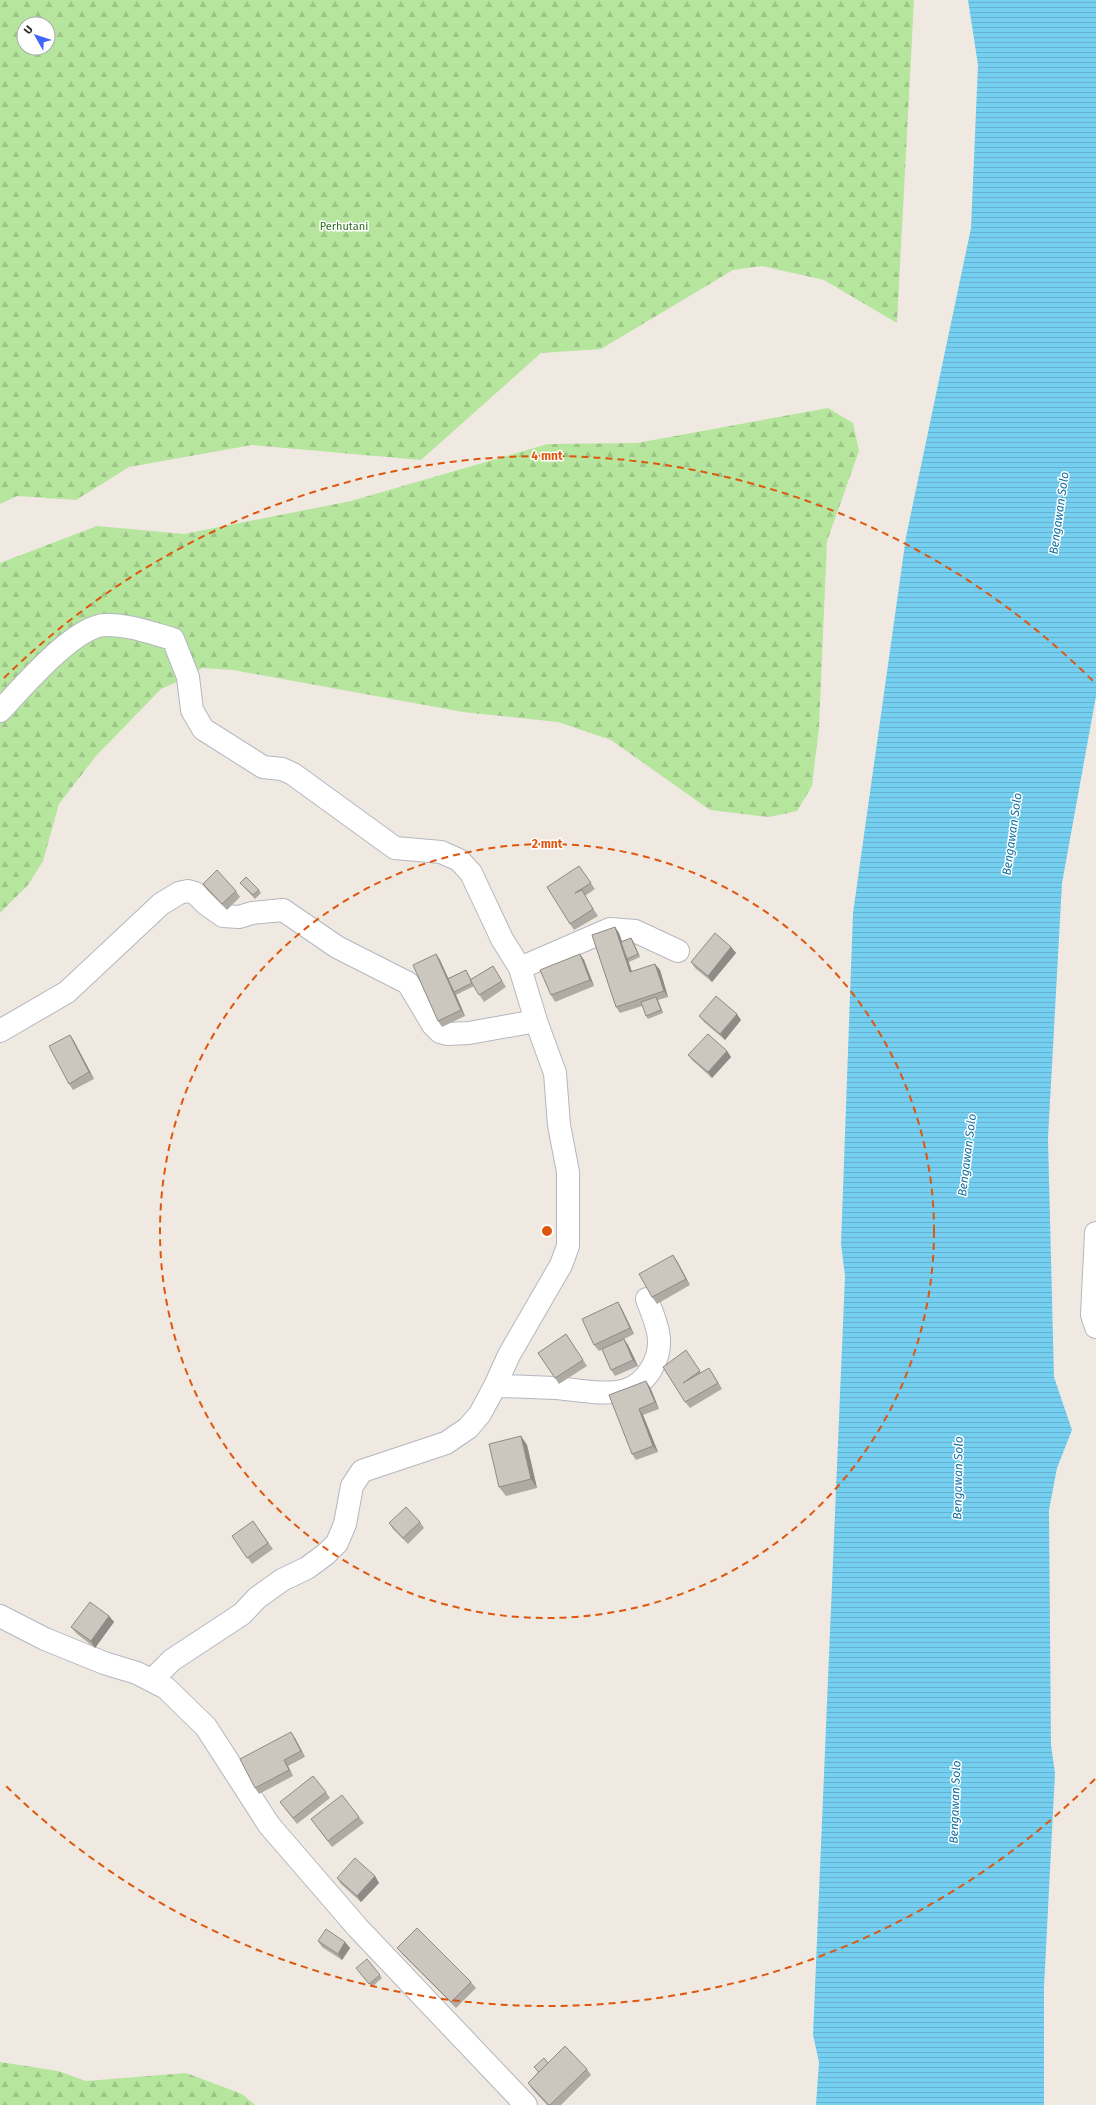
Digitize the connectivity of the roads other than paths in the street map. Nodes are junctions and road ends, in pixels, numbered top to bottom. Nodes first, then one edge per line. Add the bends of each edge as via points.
1 (0, 711) edge
2 (678, 951) dead end
3 (520, 968) junction
4 (536, 1022) junction
5 (0, 1031) edge
6 (1096, 1233) edge
7 (647, 1299) edge
8 (1096, 1327) edge
9 (495, 1386) junction
10 (0, 1616) edge
11 (152, 1680) junction
12 (526, 2105) edge

1 - 3 street via 54,655 81,633 103,624 123,626 173,639 188,677 192,710 203,729 262,767 282,769 293,774 395,848 441,852 459,860 471,873 502,939
2 - 3 street via 635,931 610,929
3 - 4 street
4 - 5 street via 470,1033 440,1032 433,1025 408,983 337,947 283,910 239,917 223,916 195,893 188,891 179,893 161,904 67,992
4 - 9 street via 555,1073 559,1126 568,1172 568,1246
6 - 8 street via 1092,1315
7 - 9 street via 660,1339 656,1359 645,1378 635,1386 626,1390 593,1392
9 - 11 street via 480,1414 457,1436 446,1443 362,1471 352,1486 340,1537 326,1554 257,1598 242,1614 172,1660
10 - 11 street via 45,1639
11 - 12 street via 166,1688 206,1727 269,1825 358,1928

